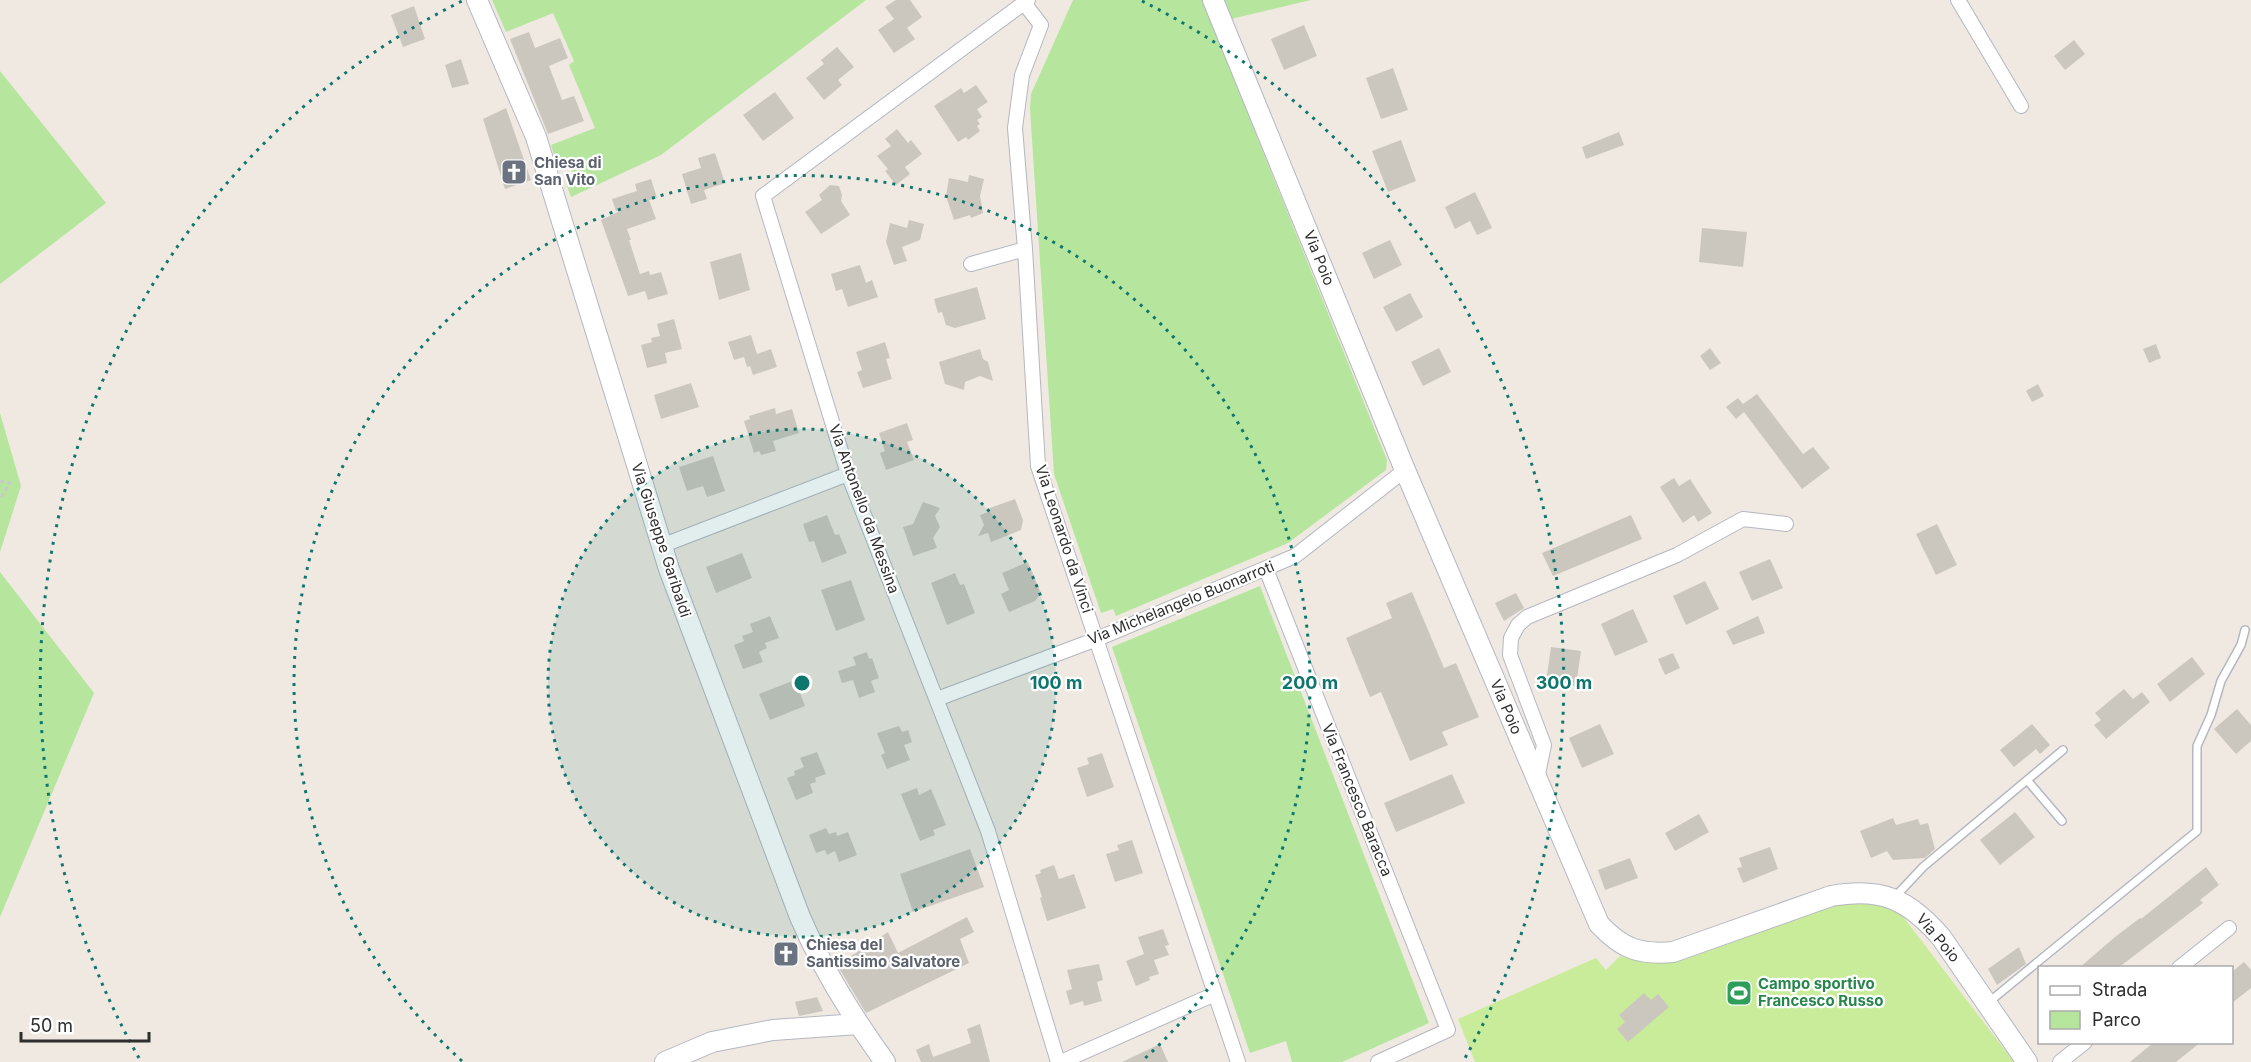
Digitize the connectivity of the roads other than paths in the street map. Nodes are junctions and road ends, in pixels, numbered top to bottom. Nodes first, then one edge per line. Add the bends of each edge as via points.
1 (477, 0) edge
2 (1213, 0) edge
3 (1958, 0) edge
4 (1026, 1) edge
5 (2021, 106) dead end
6 (1025, 249) junction
7 (971, 264) dead end
8 (1405, 470) junction
9 (848, 474) junction
10 (1786, 524) dead end
11 (662, 546) junction
12 (1266, 569) junction
13 (2245, 630) dead end
14 (1097, 639) junction
15 (937, 699) junction
16 (2063, 750) dead end
17 (1537, 780) junction
18 (2027, 780) junction
19 (2062, 821) dead end
20 (1894, 898) junction
21 (2229, 928) dead end
22 (2182, 966) edge
23 (1215, 994) junction
24 (1987, 1004) junction
25 (858, 1024) junction
26 (2082, 1044) edge
27 (665, 1062) edge
28 (885, 1062) edge
29 (1059, 1062) edge
30 (1238, 1062) edge
31 (1378, 1062) edge
32 (2027, 1062) edge
33 (2060, 1062) edge

1 - 11 street, Via Giuseppe Garibaldi via 536,137
2 - 8 street, Via Poio
3 - 5 street
4 - 6 street, Via Leonardo da Vinci via 1041,25 1022,75 1015,128
4 - 9 street, Via Antonello da Messina via 763,196
6 - 7 street
6 - 14 street, Via Leonardo da Vinci via 1038,466
8 - 12 street, Via Michelangelo Buonarroti via 1295,556
8 - 17 street, Via Poio
9 - 11 street
9 - 15 street, Via Antonello da Messina
10 - 17 street via 1743,519 1677,555 1527,617 1518,626 1511,638 1510,655 1544,745
11 - 25 street, Via Giuseppe Garibaldi via 800,917 818,959
12 - 14 street, Via Michelangelo Buonarroti
12 - 31 street, Via Francesco Baracca via 1448,1030
13 - 24 lane via 2197,746 2197,831
14 - 15 street, Via Michelangelo Buonarroti
14 - 23 street, Via Leonardo da Vinci
15 - 29 street, Via Antonello da Messina via 988,831
16 - 18 lane
17 - 20 street, Via Poio via 1599,924 1610,937 1637,951 1673,952 1831,896 1852,892
18 - 19 lane
18 - 20 lane via 1923,867
20 - 24 street, Via Poio via 1926,920 1941,937
21 - 22 street
23 - 29 street
23 - 30 street, Via Leonardo da Vinci
24 - 32 street, Via Poio
25 - 27 street via 773,1030 712,1042
25 - 28 street, Via Giuseppe Garibaldi
26 - 33 street

